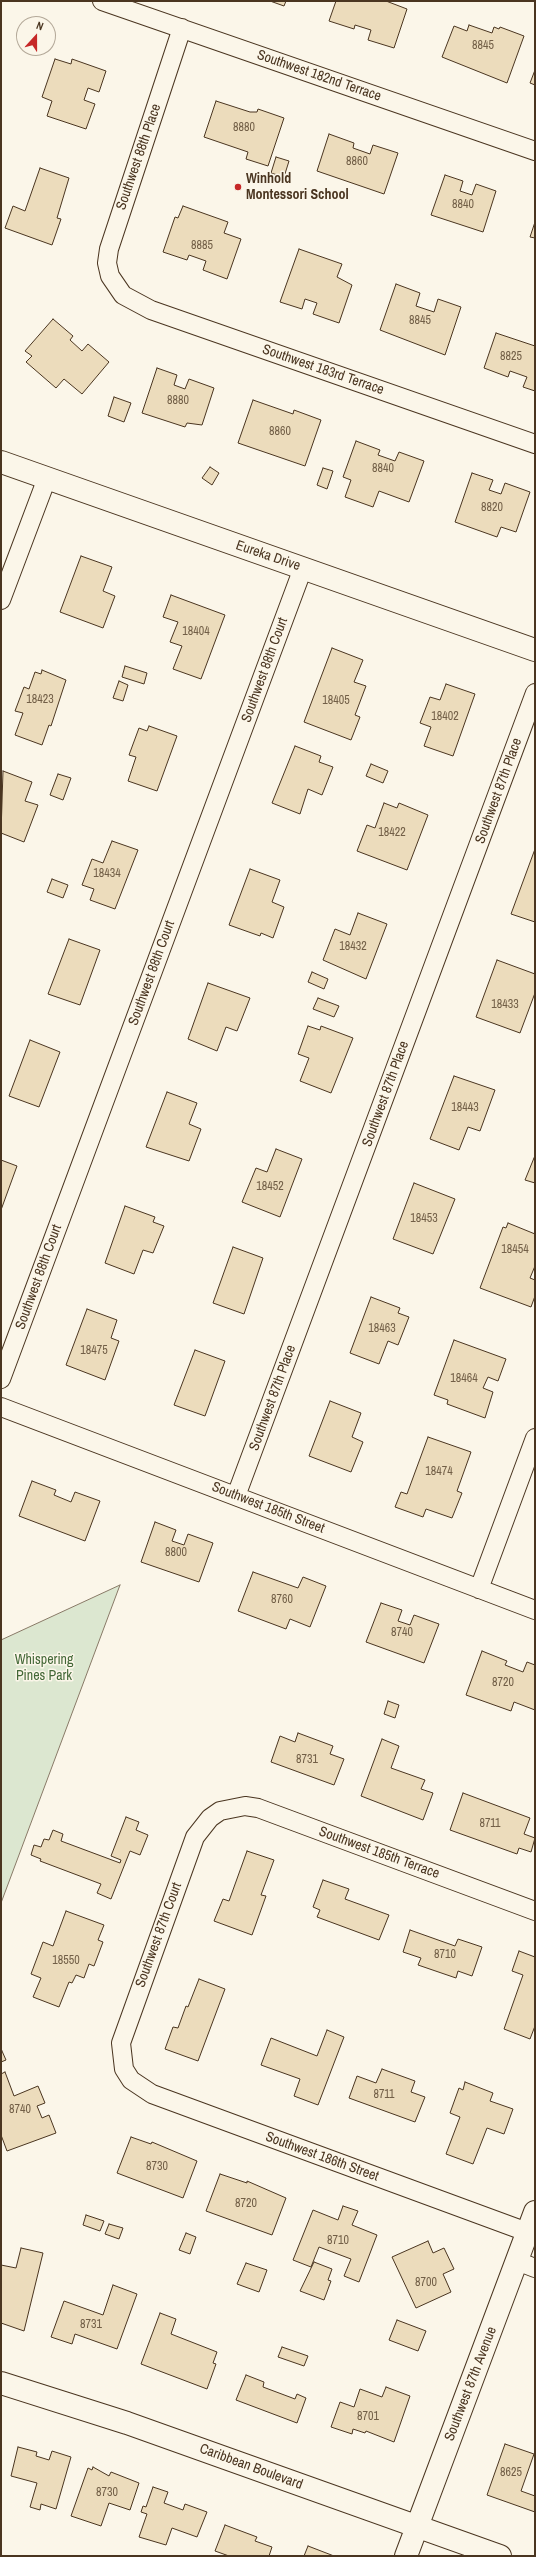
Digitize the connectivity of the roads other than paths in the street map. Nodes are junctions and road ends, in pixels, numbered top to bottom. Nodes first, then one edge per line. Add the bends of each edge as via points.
1 (102, 1) edge
2 (182, 28) junction
3 (535, 151) edge
4 (116, 287) joint
5 (535, 444) edge
6 (1, 462) edge
7 (47, 478) junction
8 (304, 568) junction
9 (1, 600) edge
10 (535, 650) edge
11 (535, 693) edge
12 (1, 1379) edge
13 (1, 1407) edge
14 (535, 1438) edge
15 (236, 1496) junction
16 (479, 1589) junction
17 (535, 1610) edge
18 (220, 1811) joint
19 (535, 1911) edge
20 (124, 2070) joint
21 (535, 2212) edge
22 (528, 2232) junction
23 (526, 2265) edge
24 (1, 2383) edge
25 (418, 2525) junction
26 (406, 2556) edge
27 (500, 2556) edge

1 - 2 street, Southwest 182nd Terrace
2 - 3 street, Southwest 182nd Terrace
2 - 4 street, Southwest 88th Place via 112,237 107,263
4 - 5 street, Southwest 183rd Terrace via 123,295 151,310
6 - 7 street, Eureka Drive
7 - 8 street, Eureka Drive
7 - 9 street
8 - 10 street, Eureka Drive
8 - 12 street, Southwest 88th Court
11 - 15 street, Southwest 87th Place
13 - 15 street, Southwest 185th Street
14 - 16 street
15 - 16 street, Southwest 185th Street
16 - 17 street, Southwest 185th Street
18 - 19 street, Southwest 185th Terrace via 245,1806 258,1808
18 - 20 street, Southwest 87th Court via 210,1818 195,1837 123,2032 121,2057
20 - 22 street, Southwest 186th Street via 131,2080 152,2094
21 - 22 street, Southwest 87th Avenue
22 - 23 street, Southwest 87th Avenue
23 - 25 street, Southwest 87th Avenue
24 - 25 street, Caribbean Boulevard via 90,2410
25 - 26 street, Southwest 87th Avenue
25 - 27 street, Caribbean Boulevard

